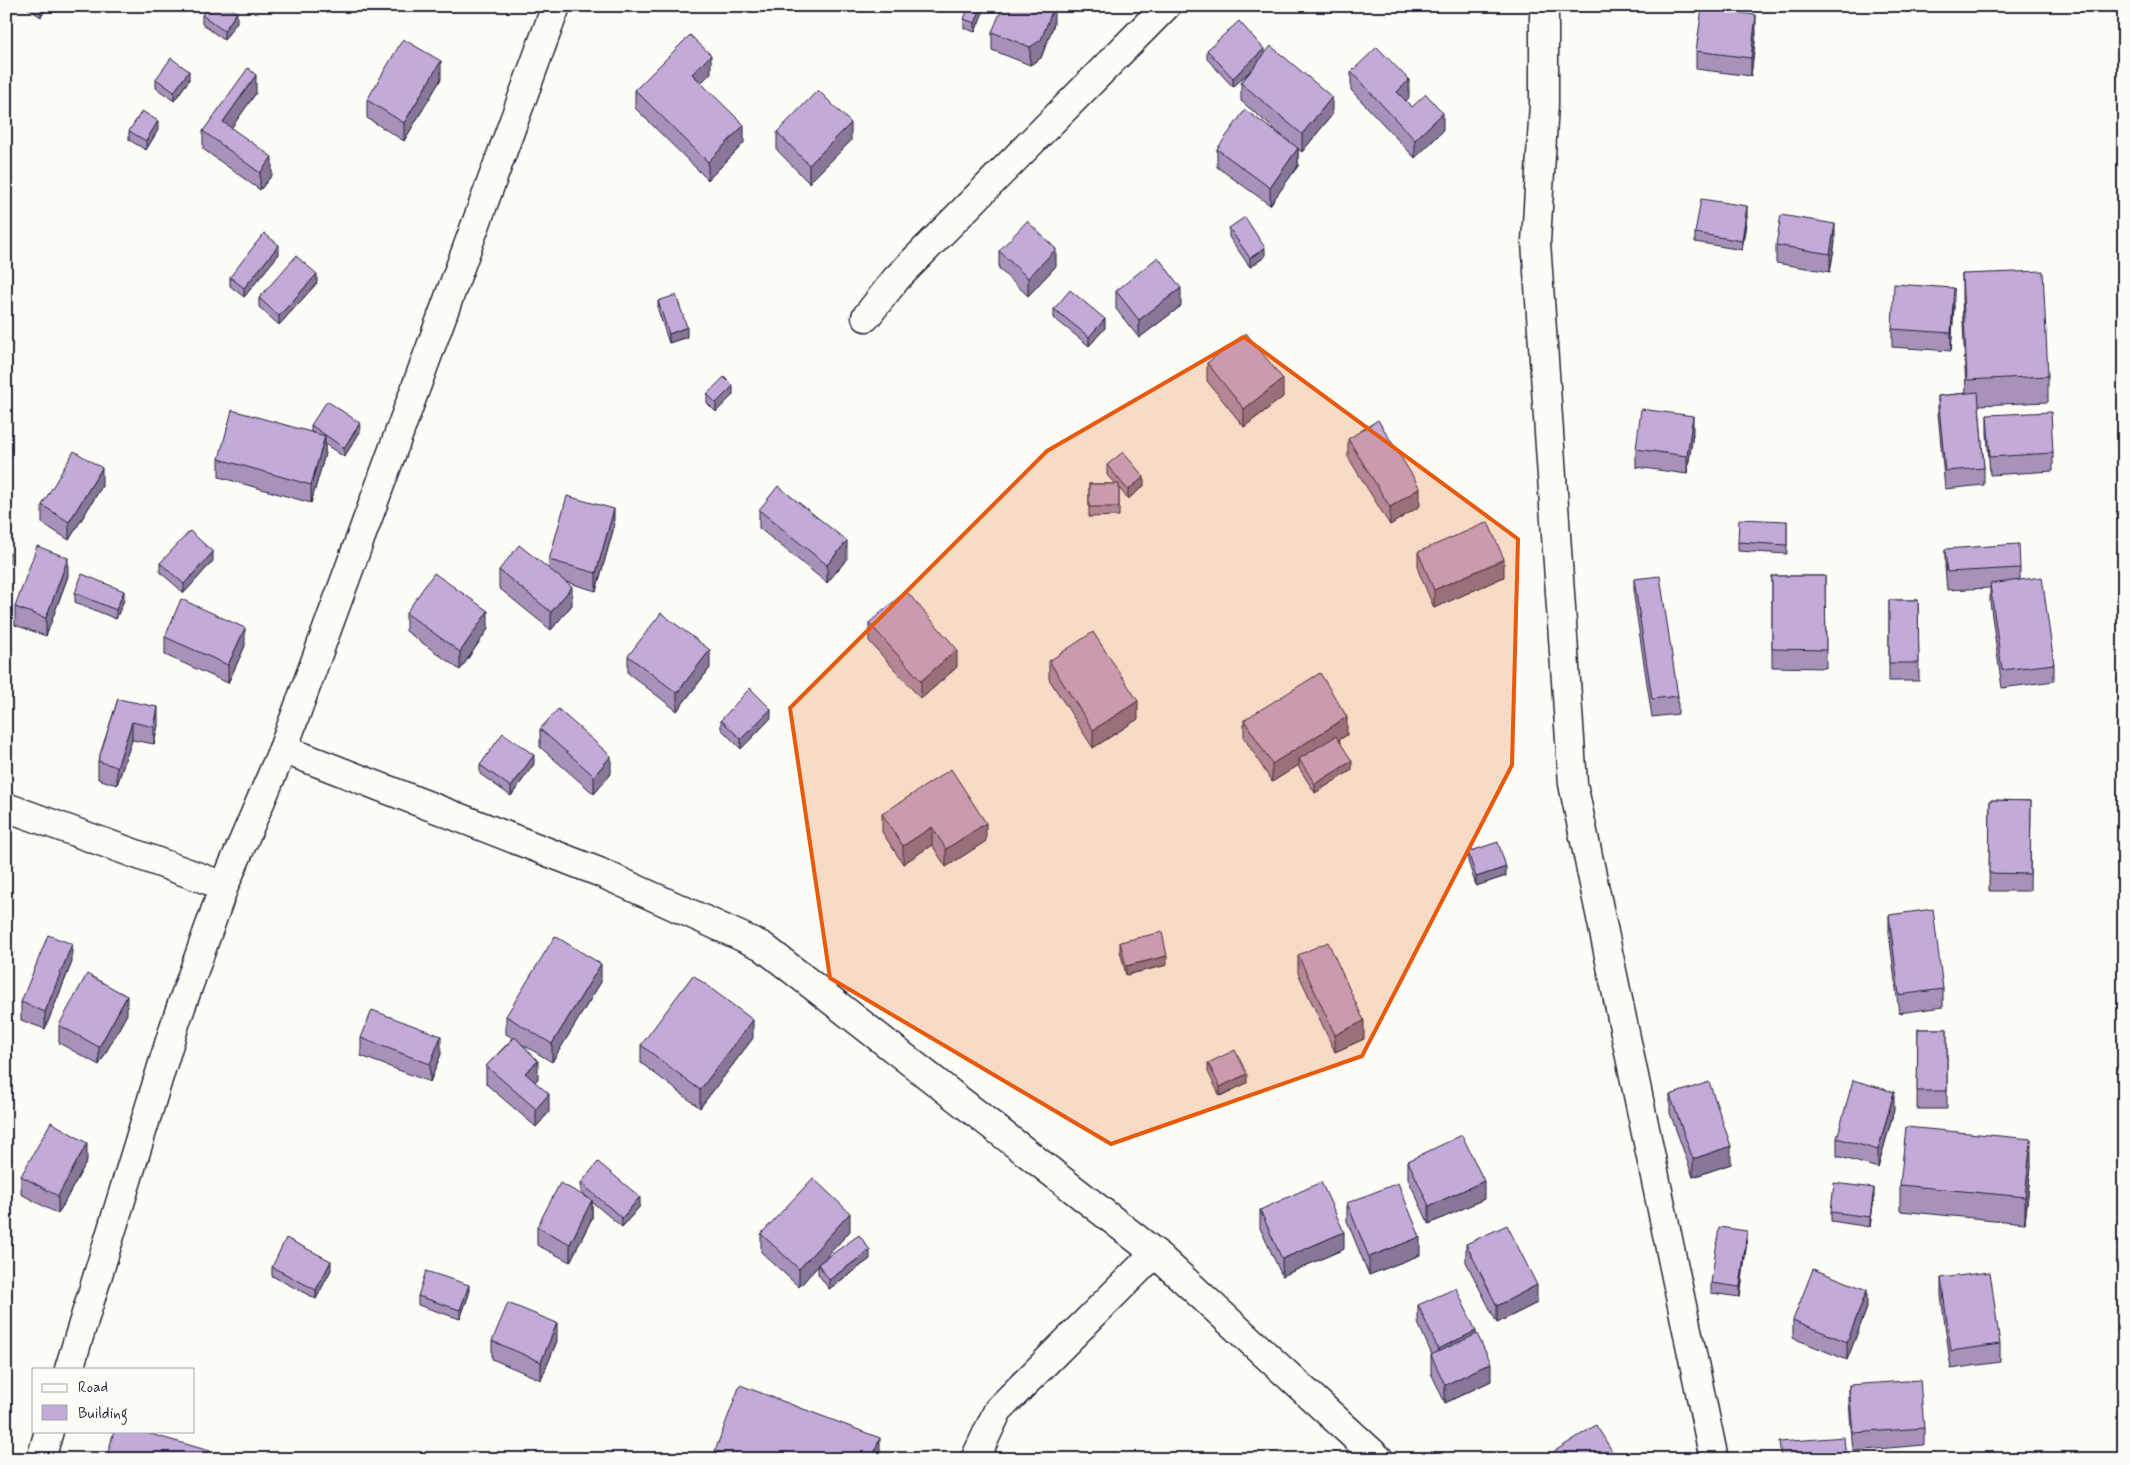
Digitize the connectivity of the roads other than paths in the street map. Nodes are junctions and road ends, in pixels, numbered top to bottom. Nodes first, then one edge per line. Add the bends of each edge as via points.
1 (556, 6) edge
2 (1166, 6) edge
3 (1544, 6) edge
4 (866, 317) dead end
5 (283, 750) junction
6 (6, 807) edge
7 (224, 886) junction
8 (1155, 1252) junction
9 (69, 1368) edge
10 (49, 1432) edge
11 (41, 1459) edge
12 (975, 1459) edge
13 (1379, 1459) edge
14 (1714, 1459) edge

1 - 5 street
2 - 4 street via 896,279
3 - 14 street via 1544,103 1536,242 1573,784
5 - 7 street
5 - 8 street via 599,872 762,946
6 - 7 street
7 - 9 street via 176,1021
8 - 12 street via 998,1410
8 - 13 street
10 - 11 street

